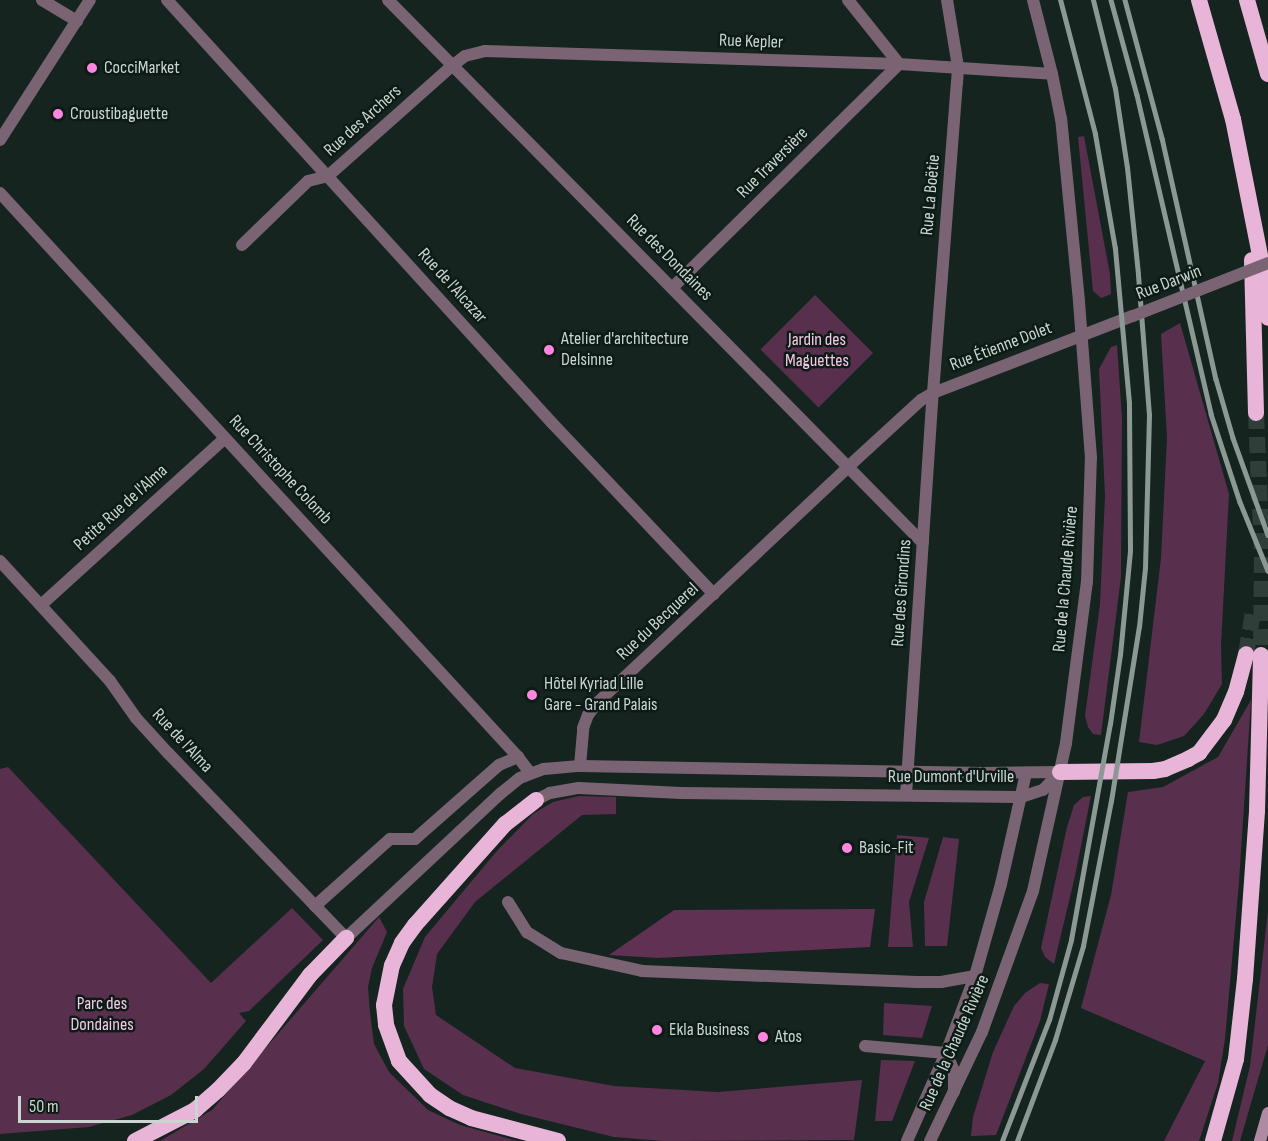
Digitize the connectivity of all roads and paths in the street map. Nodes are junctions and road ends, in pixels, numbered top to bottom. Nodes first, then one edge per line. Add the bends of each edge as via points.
1 (42, 0) edge
2 (90, 0) edge
3 (167, 0) edge
4 (388, 0) edge
5 (848, 0) edge
6 (947, 0) edge
7 (1033, 0) edge
8 (1199, 0) edge
9 (1247, 0) edge
10 (77, 21) junction
11 (899, 64) junction
12 (452, 66) junction
13 (958, 67) junction
14 (1053, 74) junction
15 (1268, 74) edge
16 (0, 140) edge
17 (328, 176) junction
18 (0, 194) edge
19 (1251, 211) junction
20 (242, 245) dead end
21 (1268, 263) edge
22 (672, 288) junction
23 (1268, 318) edge
24 (1082, 335) junction
25 (933, 393) junction
26 (1256, 413) tunnel mouth
27 (225, 438) junction
28 (849, 466) junction
29 (923, 543) junction
30 (0, 561) edge
31 (714, 594) junction
32 (41, 605) junction
33 (518, 757) junction
34 (580, 766) junction
35 (908, 772) junction
36 (1060, 772) junction
37 (530, 773) junction
38 (1026, 773) junction
39 (906, 795) junction
40 (1021, 797) junction
41 (536, 800) joint
42 (508, 902) dead end
43 (315, 906) junction
44 (346, 938) junction
45 (975, 976) junction
46 (865, 1046) dead end
47 (946, 1053) junction
48 (954, 1094) junction
49 (1268, 1113) edge
50 (135, 1141) edge
51 (558, 1141) edge
52 (907, 1141) edge
53 (930, 1141) edge
54 (1213, 1141) edge
55 (1260, 1141) edge

1 - 10 street
2 - 10 street
3 - 17 street, Rue de l'Alcazar
4 - 12 street, Rue des Dondaines
5 - 11 street
6 - 13 street, Rue La Boëtie
7 - 14 street, Rue de la Chaude Rivière
8 - 19 highway via 1226,86
9 - 15 highway
10 - 16 street
11 - 12 street, Rue Kepler via 485,51 465,56
11 - 13 street, Rue Kepler
11 - 22 street, Rue Traversière
12 - 17 street, Rue des Archers
12 - 22 street, Rue des Dondaines
13 - 14 street, Rue Kepler
13 - 25 street, Rue La Boëtie
14 - 24 street, Rue de la Chaude Rivière
17 - 20 street, Rue des Archers via 308,181
17 - 31 street, Rue de l'Alcazar
18 - 27 street, Rue Christophe Colomb
19 - 23 highway
19 - 26 highway
21 - 24 street, Rue Darwin, bridge
22 - 28 street, Rue des Dondaines
24 - 25 street, Rue Étienne Dolet
24 - 36 street, Rue de la Chaude Rivière via 1091,458 1090,547 1083,624
25 - 28 street, Rue du Becquerel
25 - 29 street, Rue des Girondins
27 - 32 street, Petite Rue de l'Alma
27 - 33 street, Rue Christophe Colomb
28 - 29 street, Rue des Dondaines
28 - 31 street, Rue du Becquerel
29 - 35 street, Rue des Girondins
30 - 32 street, Rue de l'Alma
31 - 34 street, Rue du Becquerel via 597,703 583,728
32 - 43 street, Rue de l'Alma via 110,681 136,718
33 - 37 street, Rue Christophe Colomb
33 - 43 street via 499,765 415,839 390,838
34 - 35 street, Rue Dumont d'Urville
34 - 37 street
35 - 38 street, Rue Dumont d'Urville
35 - 39 street, Rue des Girondins
36 - 38 street, Rue Dumont d'Urville
36 - 40 street, Rue Dumont d'Urville via 1043,790
36 - 48 street, Rue de la Chaude Rivière via 1041,864 1023,924
36 - 54 highway via 1152,771 1193,756 1224,720 1254,655 1257,823 1236,1059
37 - 44 street via 500,794
38 - 40 street, Rue de la Chaude Rivière
39 - 40 street, Rue Dumont d'Urville
39 - 41 street, Rue Dumont d'Urville via 579,788
40 - 45 street, Rue de la Chaude Rivière
41 - 51 highway via 505,824 415,925 392,965 384,1005 386,1025 399,1061 430,1095 471,1118
42 - 45 street via 527,932 561,953 642,971 917,982
43 - 44 street, Rue de l'Alma
44 - 50 highway via 310,975 244,1063 218,1090 195,1110
45 - 47 street, Rue de la Chaude Rivière
46 - 47 street
47 - 48 street via 954,1071
47 - 52 street, Rue de la Chaude Rivière
48 - 53 street, Rue de la Chaude Rivière
49 - 55 main road

